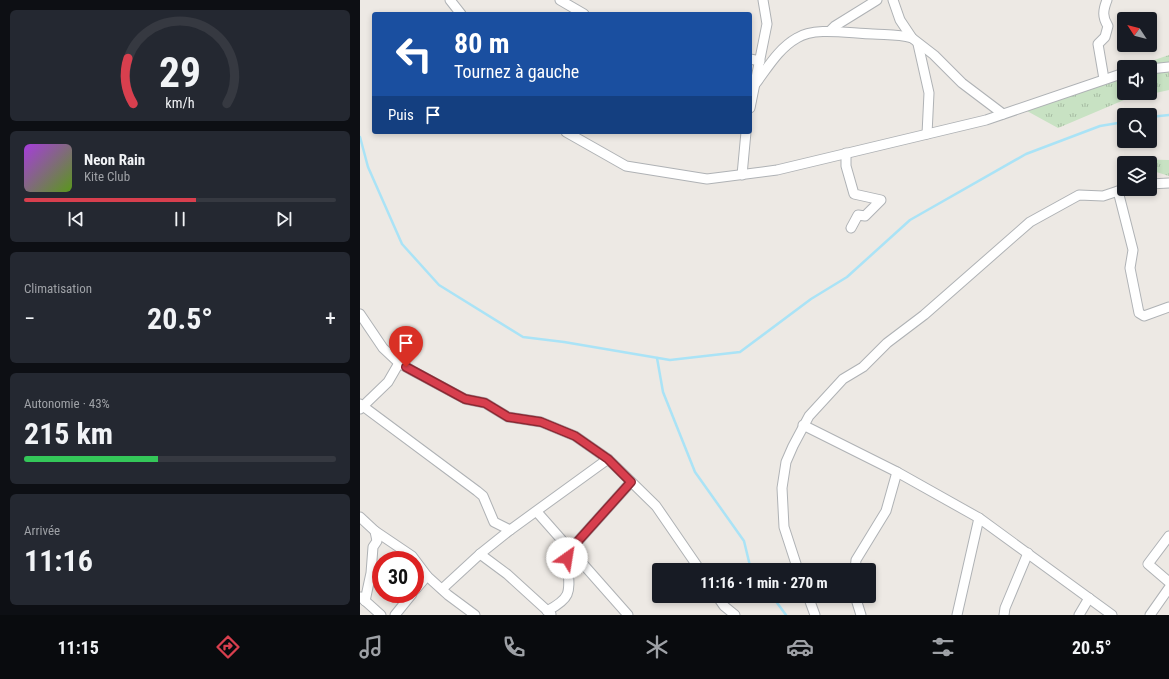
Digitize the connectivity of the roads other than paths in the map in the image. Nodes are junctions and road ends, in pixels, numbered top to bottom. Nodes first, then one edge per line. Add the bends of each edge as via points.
1 (450, 0) edge
2 (560, 0) edge
3 (763, 0) edge
4 (877, 0) edge
5 (894, 0) edge
6 (1107, 0) edge
7 (459, 12) edge
8 (581, 12) edge
9 (830, 31) junction
10 (915, 41) junction
11 (752, 59) edge
12 (760, 61) junction
13 (1169, 67) edge
14 (1157, 68) edge
15 (1117, 75) edge
16 (1104, 79) junction
17 (756, 83) junction
18 (752, 100) edge
19 (1003, 114) junction
20 (570, 134) edge
21 (746, 134) edge
22 (927, 134) junction
23 (846, 153) junction
24 (742, 175) junction
25 (1169, 183) edge
26 (1157, 184) edge
27 (1117, 191) edge
28 (1122, 196) edge
29 (852, 228) dead end
30 (1169, 307) edge
31 (360, 314) edge
32 (399, 363) junction
33 (361, 407) edge
34 (803, 425) junction
35 (608, 459) junction
36 (897, 472) junction
37 (631, 482) junction
38 (537, 512) junction
39 (360, 517) edge
40 (979, 518) junction
41 (510, 530) junction
42 (375, 531) junction
43 (1169, 536) edge
44 (570, 550) junction
45 (1028, 553) junction
46 (480, 554) junction
47 (695, 563) edge
48 (796, 563) edge
49 (856, 563) edge
50 (427, 576) junction
51 (424, 580) edge
52 (1169, 582) edge
53 (1169, 588) edge
54 (442, 589) junction
55 (1089, 598) junction
56 (363, 599) edge
57 (405, 603) edge
58 (722, 603) edge
59 (811, 603) edge
60 (857, 603) edge
61 (549, 614) edge
62 (381, 615) edge
63 (395, 615) edge
64 (475, 615) edge
65 (628, 615) edge
66 (735, 615) edge
67 (815, 615) edge
68 (861, 615) edge
69 (957, 615) edge
70 (1004, 615) edge
71 (1079, 615) edge
72 (1112, 615) edge
73 (1150, 615) edge

1 - 7 street
2 - 8 street
3 - 12 street via 767,24
4 - 9 street
5 - 10 street via 900,20
6 - 16 street via 1103,18 1108,26 1105,37 1098,44
9 - 10 street via 895,34
9 - 17 street via 798,37 770,63
10 - 19 street via 934,55 962,83
10 - 22 street via 929,93
11 - 12 street
12 - 17 street
13 - 14 street
15 - 16 street
16 - 19 street
17 - 18 street
19 - 22 street
20 - 24 street via 626,166 707,179
21 - 24 street
22 - 23 street
23 - 24 street via 776,170
23 - 29 street via 846,166 854,194 881,200 865,216 858,215
25 - 26 street
27 - 34 street via 1103,196 1079,195 1030,222 924,315 887,343 863,367 843,379
28 - 30 street via 1132,250 1130,268 1139,313 1144,316
31 - 32 street via 383,348
32 - 33 street via 388,382
32 - 35 street via 465,399 485,403 508,417 541,422 575,436
33 - 41 street via 477,491 483,496 494,522
34 - 36 street
34 - 48 street via 786,462 782,488 784,527
35 - 37 street
35 - 38 street
36 - 40 street
36 - 49 street via 886,510
37 - 44 street
37 - 47 street via 666,519
38 - 41 street
38 - 44 street
39 - 42 street
40 - 45 street
40 - 69 street
41 - 46 street
42 - 50 street via 412,556
42 - 56 street via 377,541 373,547 371,572
43 - 52 street via 1148,564
44 - 61 street via 567,558 570,590 563,602
44 - 65 street
45 - 55 street
45 - 70 street
46 - 54 street
46 - 61 street via 507,574
50 - 51 street
50 - 54 street
53 - 73 street
54 - 64 street
55 - 71 street
55 - 72 street
56 - 62 street
57 - 63 street
58 - 66 street
59 - 67 street
60 - 68 street

